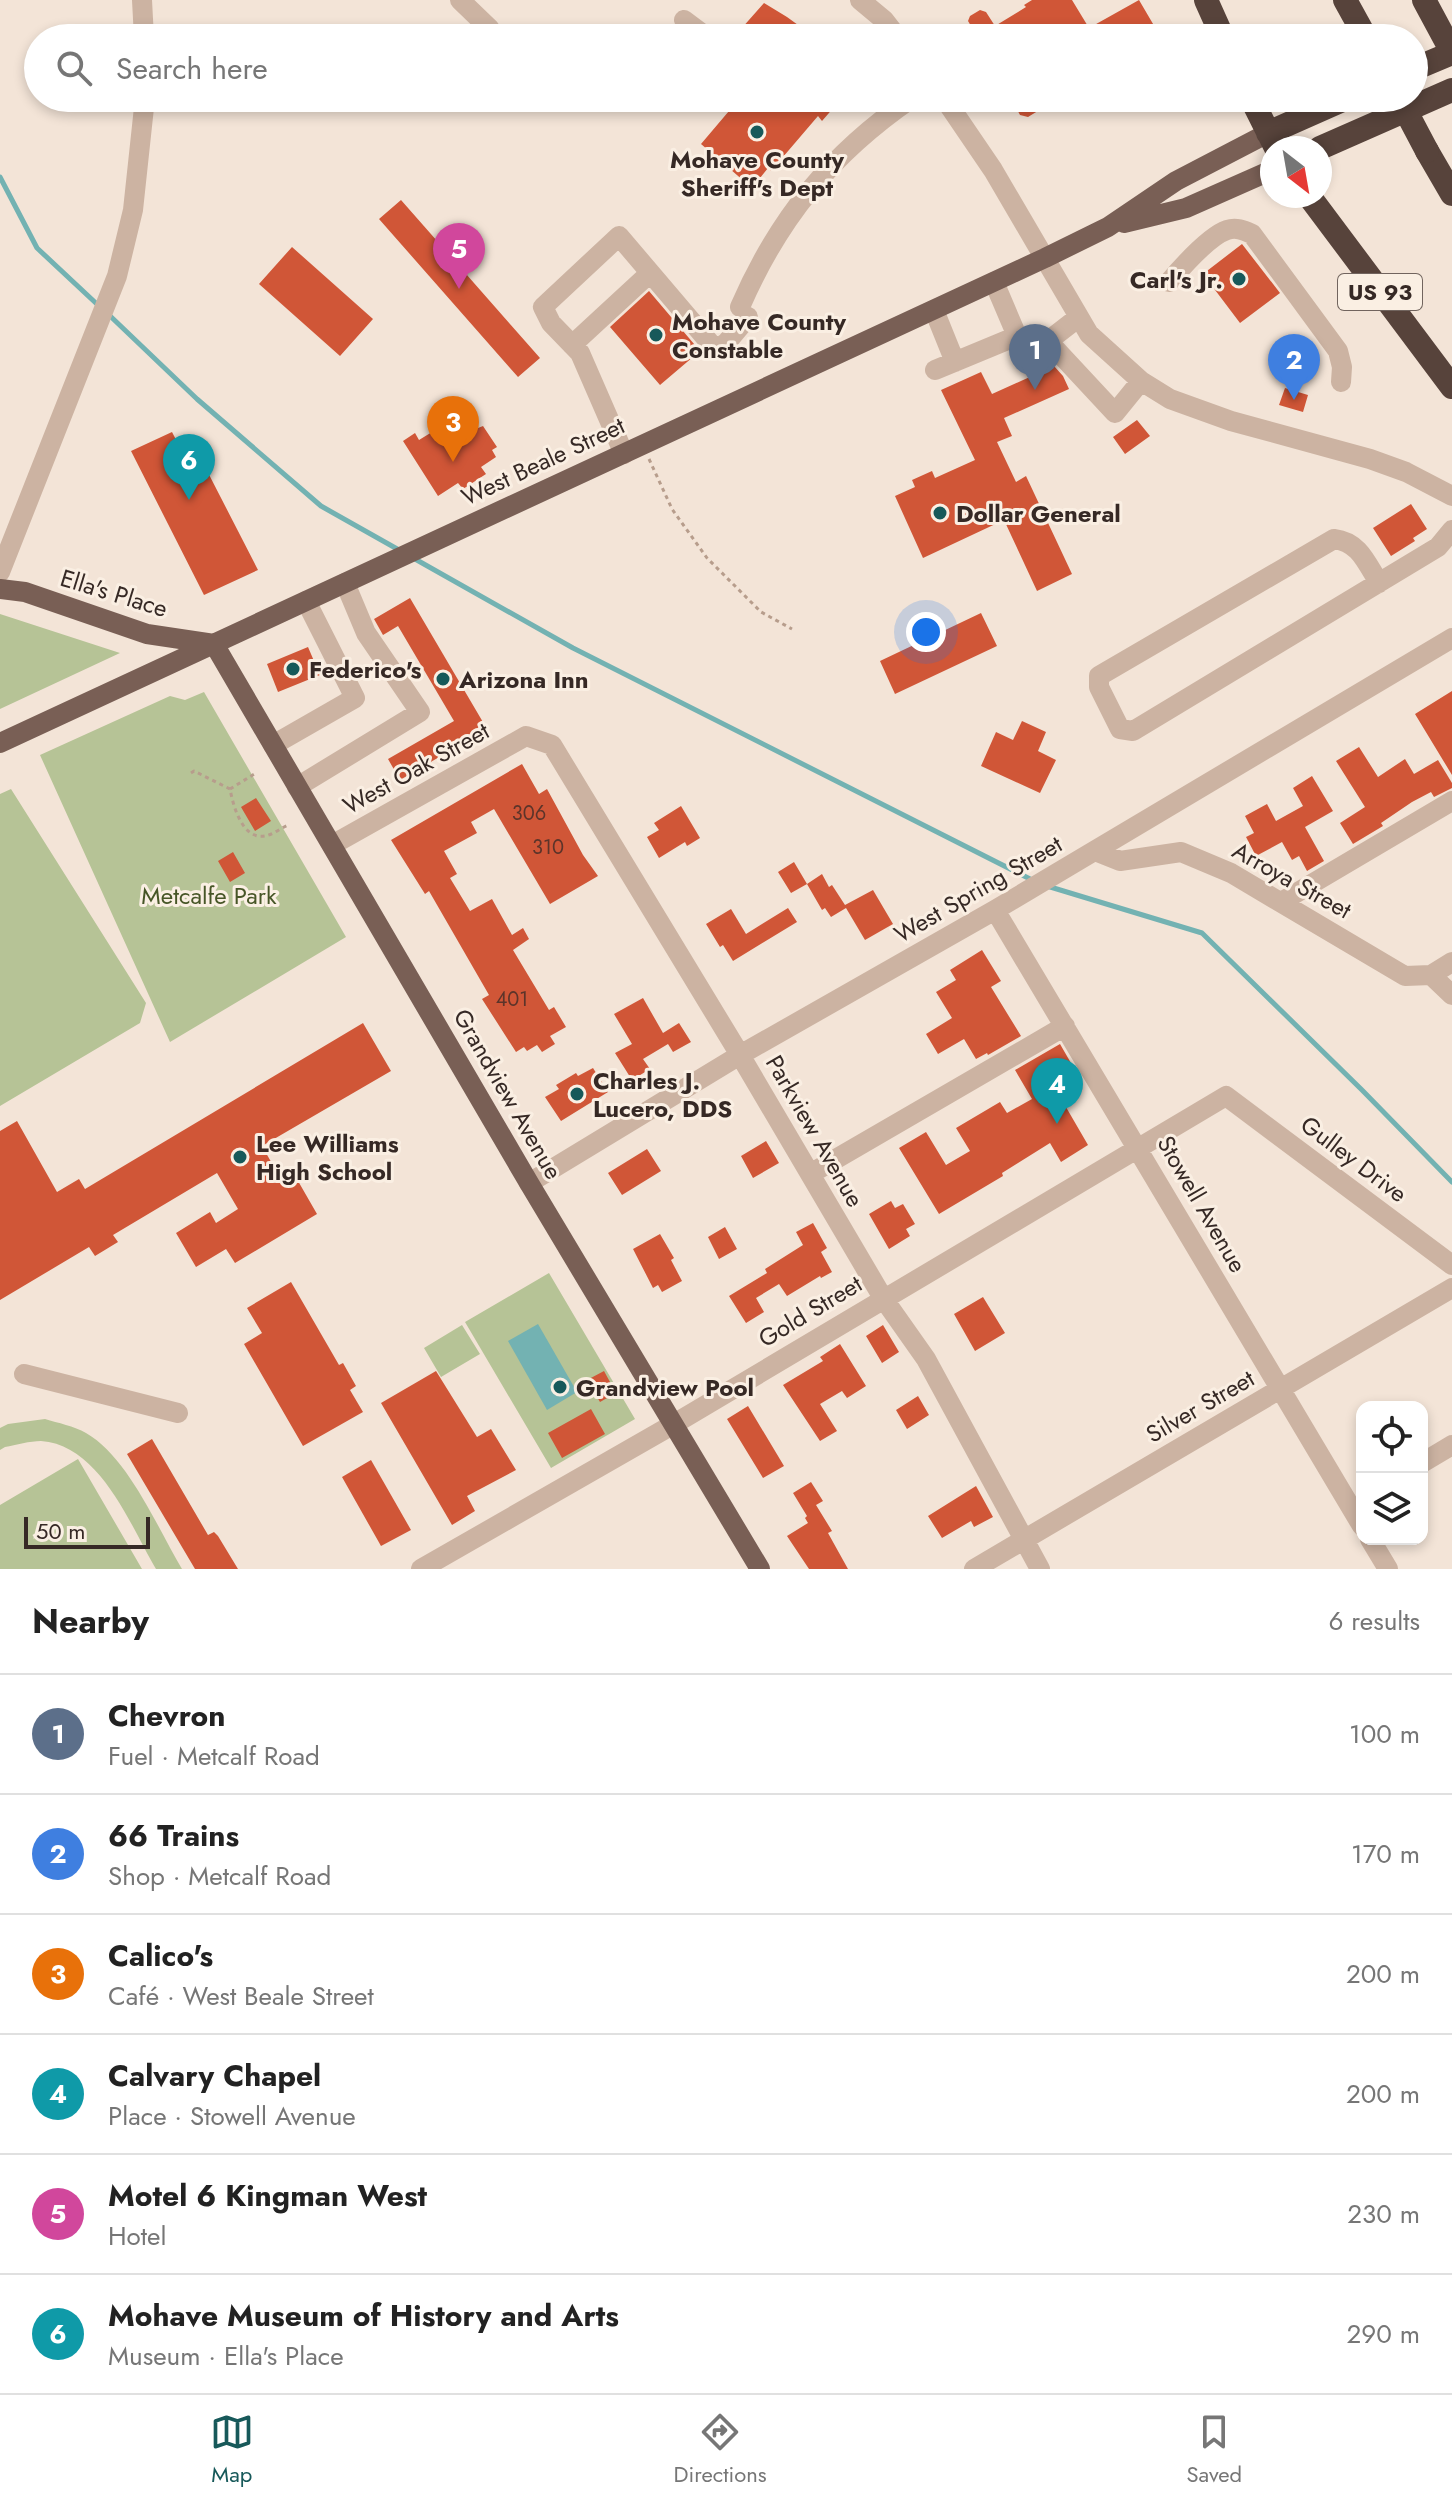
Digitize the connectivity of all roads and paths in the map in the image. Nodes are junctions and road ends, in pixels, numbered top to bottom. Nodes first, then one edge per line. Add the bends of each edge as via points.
1 (142, 0) edge
2 (460, 0) edge
3 (860, 0) edge
4 (1206, 0) edge
5 (1345, 0) edge
6 (1426, 4) edge
7 (684, 20) dead end
8 (143, 24) edge
9 (485, 24) edge
10 (689, 24) edge
11 (887, 24) edge
12 (1217, 24) edge
13 (1358, 24) edge
14 (1452, 53) edge
15 (1428, 63) edge
16 (1452, 90) edge
17 (1428, 101) edge
18 (144, 112) edge
19 (891, 112) edge
20 (954, 112) edge
21 (1258, 112) edge
22 (1322, 112) edge
23 (1402, 112) edge
24 (1406, 112) edge
25 (1270, 136) edge
26 (1279, 136) edge
27 (1332, 143) edge
28 (1260, 145) edge
29 (1260, 175) edge
30 (1452, 194) edge
31 (1318, 208) edge
32 (1108, 227) junction
33 (1045, 258) junction
34 (650, 273) junction
35 (994, 282) junction
36 (1169, 282) dead end
37 (934, 310) junction
38 (1079, 317) junction
39 (1017, 336) junction
40 (1048, 341) junction
41 (572, 345) junction
42 (955, 362) junction
43 (935, 370) dead end
44 (1141, 381) junction
45 (1341, 382) dead end
46 (1452, 387) edge
47 (634, 449) junction
48 (1452, 496) edge
49 (1452, 530) edge
50 (0, 572) edge
51 (353, 579) junction
52 (1379, 583) junction
53 (0, 589) edge
54 (306, 601) junction
55 (792, 629) dead end
56 (1452, 638) edge
57 (214, 644) junction
58 (526, 736) joint
59 (0, 743) edge
60 (273, 745) junction
61 (191, 773) dead end
62 (256, 773) dead end
63 (297, 787) junction
64 (230, 789) junction
65 (1452, 801) edge
66 (247, 818) dead end
67 (242, 821) junction
68 (288, 825) dead end
69 (332, 845) junction
70 (1095, 851) junction
71 (1281, 902) junction
72 (995, 910) junction
73 (1452, 962) edge
74 (1431, 975) junction
75 (1452, 995) edge
76 (1065, 1026) junction
77 (740, 1055) junction
78 (1226, 1096) joint
79 (1139, 1148) junction
80 (810, 1174) junction
81 (529, 1183) junction
82 (1452, 1265) edge
83 (1452, 1288) edge
84 (883, 1298) junction
85 (24, 1374) dead end
86 (1281, 1389) junction
87 (178, 1413) dead end
88 (674, 1424) junction
89 (1452, 1445) edge
90 (1428, 1459) edge
91 (1356, 1502) edge
92 (1024, 1540) junction
93 (1374, 1545) edge
94 (421, 1569) edge
95 (760, 1569) edge
96 (974, 1569) edge
97 (1040, 1569) edge
98 (1388, 1569) edge

1 - 8 street
2 - 9 street
3 - 11 street
4 - 12 highway
5 - 13 highway
6 - 14 highway
7 - 10 street
14 - 15 highway
16 - 17 highway
18 - 50 street via 133,210 117,276
19 - 34 street via 850,145 795,208 763,258 744,312 727,342 716,350
20 - 33 street
21 - 25 highway
22 - 26 highway, West Beale Street
23 - 27 highway
24 - 30 highway, bridge
28 - 32 main road, West Beale Street via 1176,181
29 - 32 main road, West Beale Street via 1186,208
31 - 46 highway, US 93
32 - 33 main road, West Beale Street
33 - 35 main road, West Beale Street
33 - 38 street
34 - 41 street
34 - 41 street via 619,236 543,307
35 - 37 main road, West Beale Street
35 - 39 street
36 - 45 street via 1217,235 1229,229 1252,234 1338,351
37 - 42 street
37 - 47 main road, West Beale Street
38 - 40 street
38 - 44 street via 1089,334
39 - 40 street
39 - 42 street
40 - 44 street via 1115,413
41 - 47 street
42 - 43 street
44 - 48 street via 1170,399 1370,459
47 - 51 main road, West Beale Street
47 - 55 path via 707,558 761,612
49 - 52 street via 1438,547
51 - 54 main road, West Beale Street
51 - 63 street via 366,633 420,712
52 - 52 street via 1133,731 1120,729 1099,687 1099,676 1334,539 1356,548
53 - 57 main road, Ella's Place via 25,592 147,634
54 - 57 main road, West Beale Street
54 - 60 street via 355,698
56 - 70 street, West Spring Street
57 - 59 main road, West Beale Street
57 - 60 main road, Grandview Avenue
58 - 69 street, West Oak Street
58 - 77 street, Parkview Avenue via 552,745
60 - 63 main road, Grandview Avenue
61 - 64 path
62 - 64 path
63 - 69 main road, Grandview Avenue
64 - 67 path
65 - 71 street
66 - 67 path
67 - 68 path via 255,836
69 - 81 main road, Grandview Avenue
70 - 71 street, Arroya Street via 1120,861 1181,852
70 - 72 street, West Spring Street
71 - 74 street, Arroya Street via 1405,976
72 - 76 street, Stowell Avenue
72 - 77 street, West Spring Street
73 - 74 street
74 - 75 street
76 - 79 street, Stowell Avenue
76 - 80 street
77 - 80 street, Parkview Avenue
77 - 81 street, West Spring Street
78 - 79 street, Gold Street
78 - 82 street, Gulley Drive
79 - 84 street, Gold Street
79 - 86 street, Stowell Avenue
80 - 84 street, Parkview Avenue
81 - 88 main road, Grandview Avenue
83 - 86 street, Silver Street
84 - 88 street, Gold Street
84 - 92 street, Parkview Avenue via 926,1359
85 - 87 street
86 - 91 street, Stowell Avenue
86 - 92 street, Silver Street
88 - 94 street, Gold Street
88 - 95 main road, Grandview Avenue
89 - 90 street
92 - 96 street, Silver Street
92 - 97 street, Parkview Avenue
93 - 98 street

